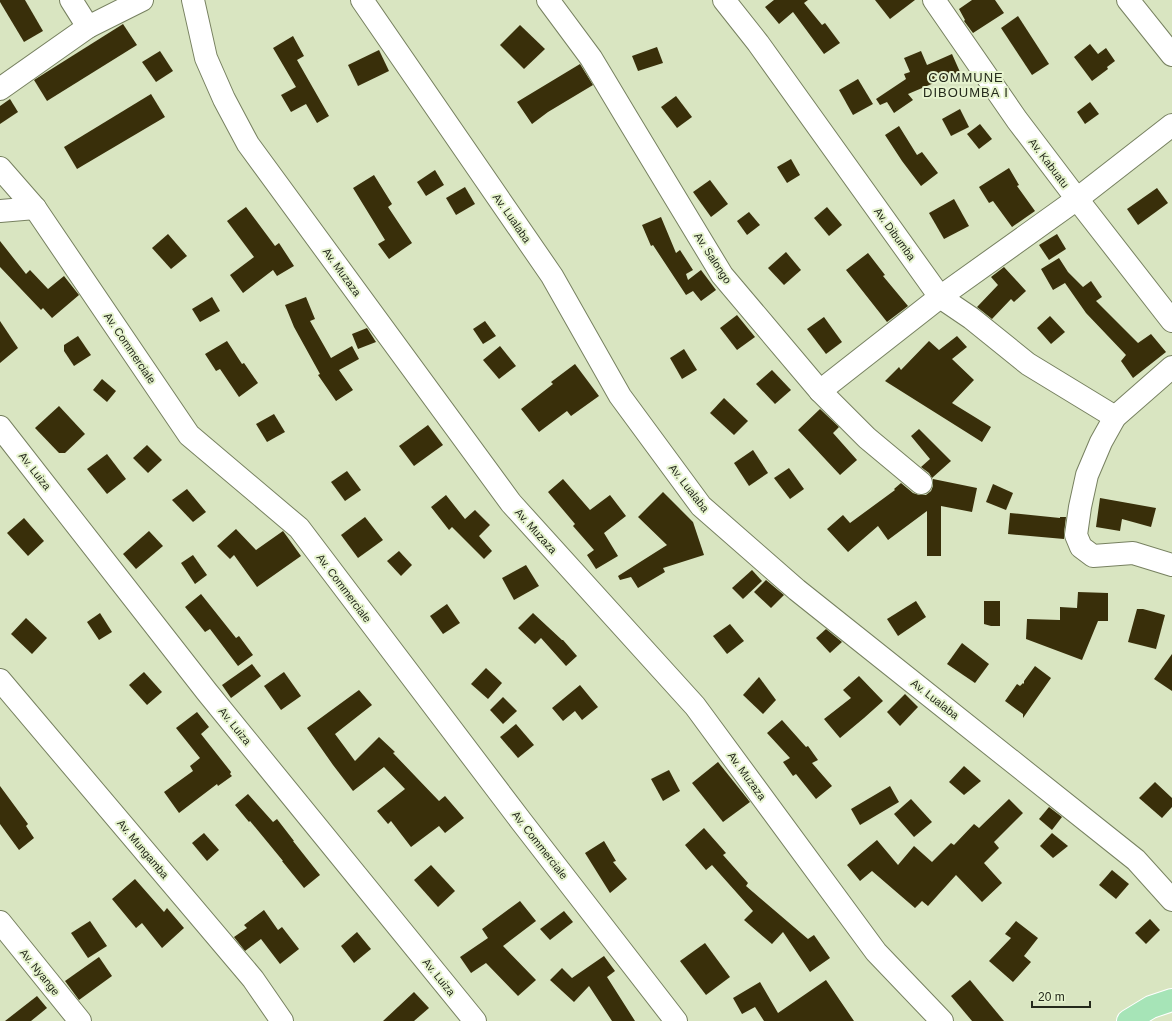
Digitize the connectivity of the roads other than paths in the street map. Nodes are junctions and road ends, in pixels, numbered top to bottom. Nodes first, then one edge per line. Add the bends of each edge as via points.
1 (71, 0) edge
2 (142, 0) edge
3 (192, 0) edge
4 (362, 0) edge
5 (548, 0) edge
6 (724, 0) edge
7 (934, 0) edge
8 (1128, 0) edge
9 (88, 27) junction
10 (1172, 55) edge
11 (0, 89) edge
12 (1172, 125) edge
13 (0, 168) edge
14 (1077, 199) junction
15 (35, 208) junction
16 (0, 211) edge
17 (940, 297) junction
18 (1172, 322) edge
19 (1172, 367) edge
20 (820, 392) junction
21 (1115, 417) junction
22 (0, 427) edge
23 (921, 483) dead end
24 (1172, 565) edge
25 (0, 680) edge
26 (1172, 900) edge
27 (0, 922) edge
28 (1172, 1000) edge
29 (80, 1021) edge
30 (282, 1021) edge
31 (475, 1021) edge
32 (676, 1021) edge
33 (942, 1021) edge
34 (1128, 1021) edge

1 - 9 street
2 - 9 street
3 - 33 street, Av. Muzaza via 206,58 248,144 511,502 696,706 876,952
4 - 26 street, Av. Lualaba via 552,276 620,396 701,506 797,590 1136,860
5 - 20 street, Av. Salongo via 591,58 722,275
6 - 17 street, Av. Dibumba via 758,43
7 - 14 street, Av. Kabuatu via 1017,120
8 - 10 street
9 - 11 street
12 - 14 street
13 - 15 street, Av. Commerciale
14 - 17 street
14 - 18 street, Av. Kabuatu
15 - 16 street
15 - 32 street, Av. Commerciale via 189,435 299,528
17 - 20 street
17 - 21 street, Av. Dibumba via 971,318 1028,364
19 - 21 street
20 - 23 street, Av. Salongo via 868,438
21 - 24 street via 1101,442 1088,475 1076,535 1081,547 1093,556 1133,553
22 - 31 street, Av. Luiza via 207,692
25 - 30 street, Av. Mungamba via 253,979
27 - 29 street, Av. Nyange
28 - 34 highway via 1151,1007

